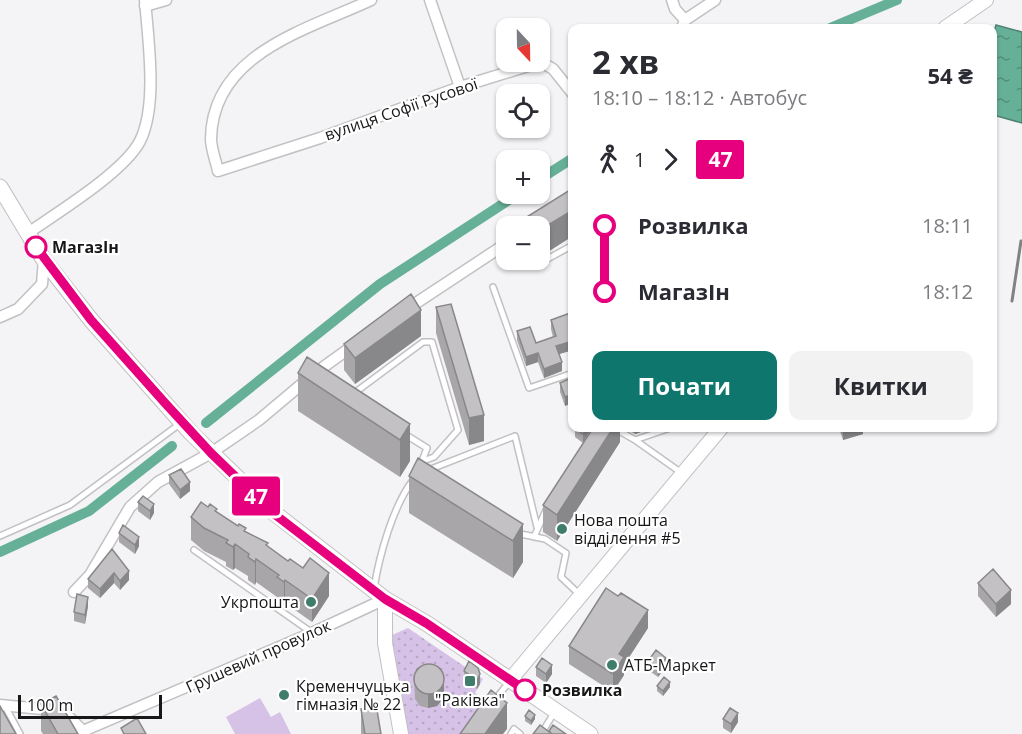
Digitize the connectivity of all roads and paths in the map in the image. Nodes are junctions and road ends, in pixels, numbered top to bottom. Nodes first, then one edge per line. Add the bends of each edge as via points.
1 (166, 0) edge
2 (371, 0) edge
3 (430, 0) edge
4 (672, 0) edge
5 (715, 0) edge
6 (986, 0) edge
7 (145, 3) edge
8 (351, 4) edge
9 (684, 24) edge
10 (951, 24) edge
11 (460, 87) junction
12 (568, 88) edge
13 (0, 187) edge
14 (28, 233) junction
15 (568, 247) edge
16 (496, 250) edge
17 (550, 257) edge
18 (44, 260) junction
19 (493, 287) dead end
20 (0, 317) edge
21 (394, 318) edge
22 (365, 337) edge
23 (568, 375) edge
24 (355, 402) edge
25 (179, 419) junction
26 (401, 432) edge
27 (620, 432) edge
28 (659, 432) edge
29 (718, 432) edge
30 (635, 441) junction
31 (211, 453) junction
32 (423, 461) junction
33 (427, 470) edge
34 (683, 474) junction
35 (551, 503) edge
36 (537, 527) junction
37 (510, 529) edge
38 (0, 537) edge
39 (534, 537) junction
40 (194, 550) dead end
41 (74, 592) dead end
42 (380, 595) junction
43 (581, 596) junction
44 (412, 615) junction
45 (385, 627) junction
46 (312, 633) junction
47 (510, 680) junction
48 (2, 704) edge
49 (492, 705) edge
50 (555, 711) junction
51 (84, 733) edge
52 (20, 734) edge
53 (401, 734) edge
54 (511, 734) edge
55 (520, 734) edge
56 (541, 734) edge
57 (590, 734) edge

1 - 7 street
2 - 8 street
3 - 11 street
4 - 9 street
5 - 9 street
6 - 10 street
7 - 14 street via 149,91 140,141 125,162
8 - 11 street, вулиця Софії Русової via 277,42 245,66 224,93 214,116 211,141 218,171
11 - 12 street, вулиця Софії Русової via 541,62 553,69
13 - 14 main road
14 - 18 main road
15 - 17 lane
16 - 21 street
18 - 20 street via 42,284 18,309
18 - 25 main road via 91,320
19 - 23 lane via 529,388
22 - 31 street via 260,420
24 - 32 lane via 346,396 423,342 432,342 458,430 434,457
25 - 31 main road
25 - 38 lane via 70,505
26 - 32 lane via 427,448
27 - 30 lane
28 - 30 lane
29 - 34 street
30 - 34 lane
31 - 41 street via 158,482 130,507 94,569
31 - 42 main road via 273,513
32 - 42 lane via 405,491 377,571
33 - 36 lane via 515,436
34 - 43 street
35 - 36 lane
36 - 39 lane
37 - 39 lane via 520,536
39 - 43 lane via 545,539 566,553 561,577
40 - 46 lane
42 - 44 main road
42 - 45 street
42 - 46 street, Грушевий провулок
43 - 47 street
44 - 45 street via 400,614
44 - 47 main road
45 - 53 street
46 - 51 street, Грушевий провулок
47 - 49 lane
47 - 50 main road
48 - 51 street, Грушевий провулок via 63,711
48 - 52 lane
50 - 56 lane
50 - 57 main road
54 - 55 lane via 514,729

